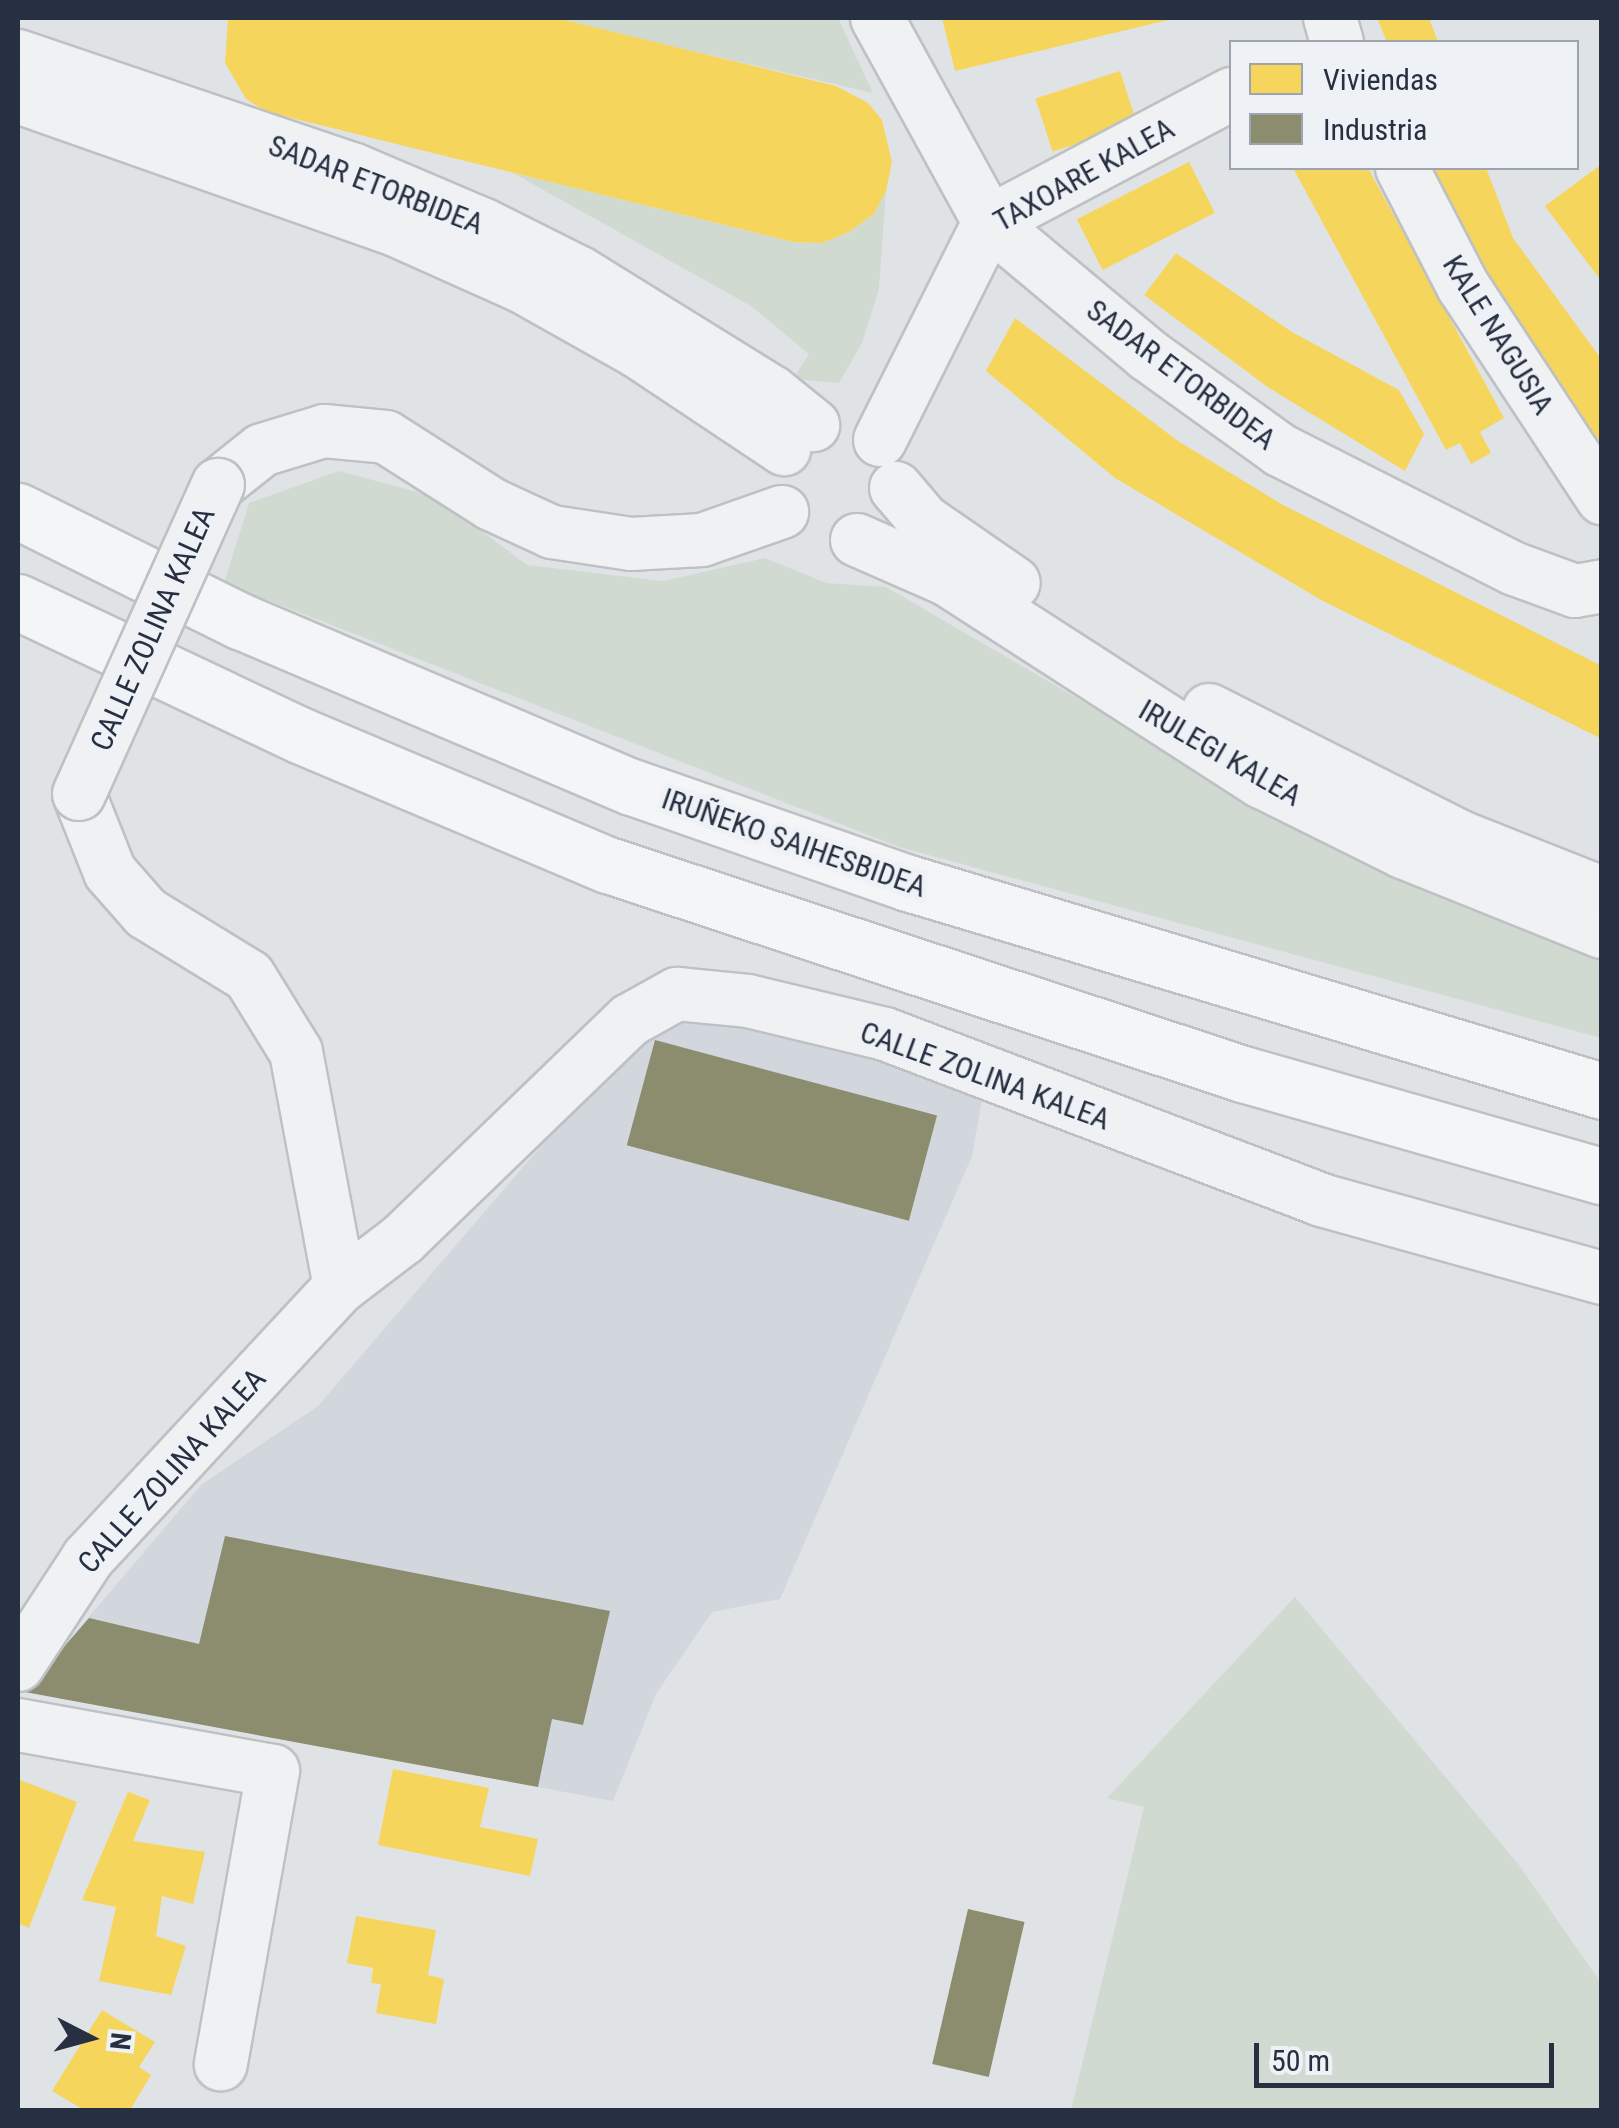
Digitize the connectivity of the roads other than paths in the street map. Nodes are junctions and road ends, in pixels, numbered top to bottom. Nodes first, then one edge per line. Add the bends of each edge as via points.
1 (38, 18) edge
2 (877, 18) edge
3 (18, 29) edge
4 (18, 56) edge
5 (1229, 96) edge
6 (18, 97) edge
7 (1403, 170) edge
8 (988, 222) junction
9 (798, 437) junction
10 (888, 464) junction
11 (1602, 498) edge
12 (18, 510) edge
13 (782, 512) junction
14 (857, 540) junction
15 (1602, 586) edge
16 (18, 602) edge
17 (1602, 892) edge
18 (1602, 932) edge
19 (1433, 1043) junction
20 (1602, 1075) edge
21 (1602, 1091) edge
22 (1342, 1102) junction
23 (1602, 1176) edge
24 (1602, 1212) edge
25 (1602, 1278) edge
26 (340, 1288) junction
27 (18, 1666) edge
28 (18, 1724) edge
29 (221, 2064) dead end

1 - 3 street
2 - 8 street, SADAR ETORBIDEA
4 - 9 street, SADAR ETORBIDEA via 352,169 484,225 580,273 772,392
5 - 8 street, TAXOARE KALEA
6 - 9 street, SADAR ETORBIDEA via 391,228 526,288
7 - 11 street, KALE NAGUSIA via 1463,286
8 - 10 street, TAXOARE KALEA
8 - 15 street, SADAR ETORBIDEA via 1148,355 1280,450 1515,569 1576,591
9 - 10 street via 858,426
9 - 13 street via 776,469
10 - 14 street via 880,525
10 - 17 street, IRULEGI KALEA via 924,521 1111,652 1254,736 1458,836
12 - 19 highway, IRUÑEKO SAIHESBIDEA via 240,622 632,787 908,883
13 - 14 street via 816,541
13 - 26 street, CALLE ZOLINA KALEA, bridge via 702,540 632,544 552,532 491,504 386,437 324,431 262,450 218,485 79,794 110,872 146,913 249,976 296,1052
14 - 18 street, IRULEGI KALEA via 948,580 1262,782 1403,852
16 - 22 highway via 302,736 608,865
19 - 20 highway
19 - 21 highway, IRUÑEKO SAIHESBIDEA
22 - 23 highway
22 - 24 highway via 1420,1158
25 - 26 street, CALLE ZOLINA KALEA via 1321,1200 885,1034 748,1001 677,994 630,1020 404,1239
26 - 27 street, CALLE ZOLINA KALEA via 88,1558
28 - 29 street via 273,1772

